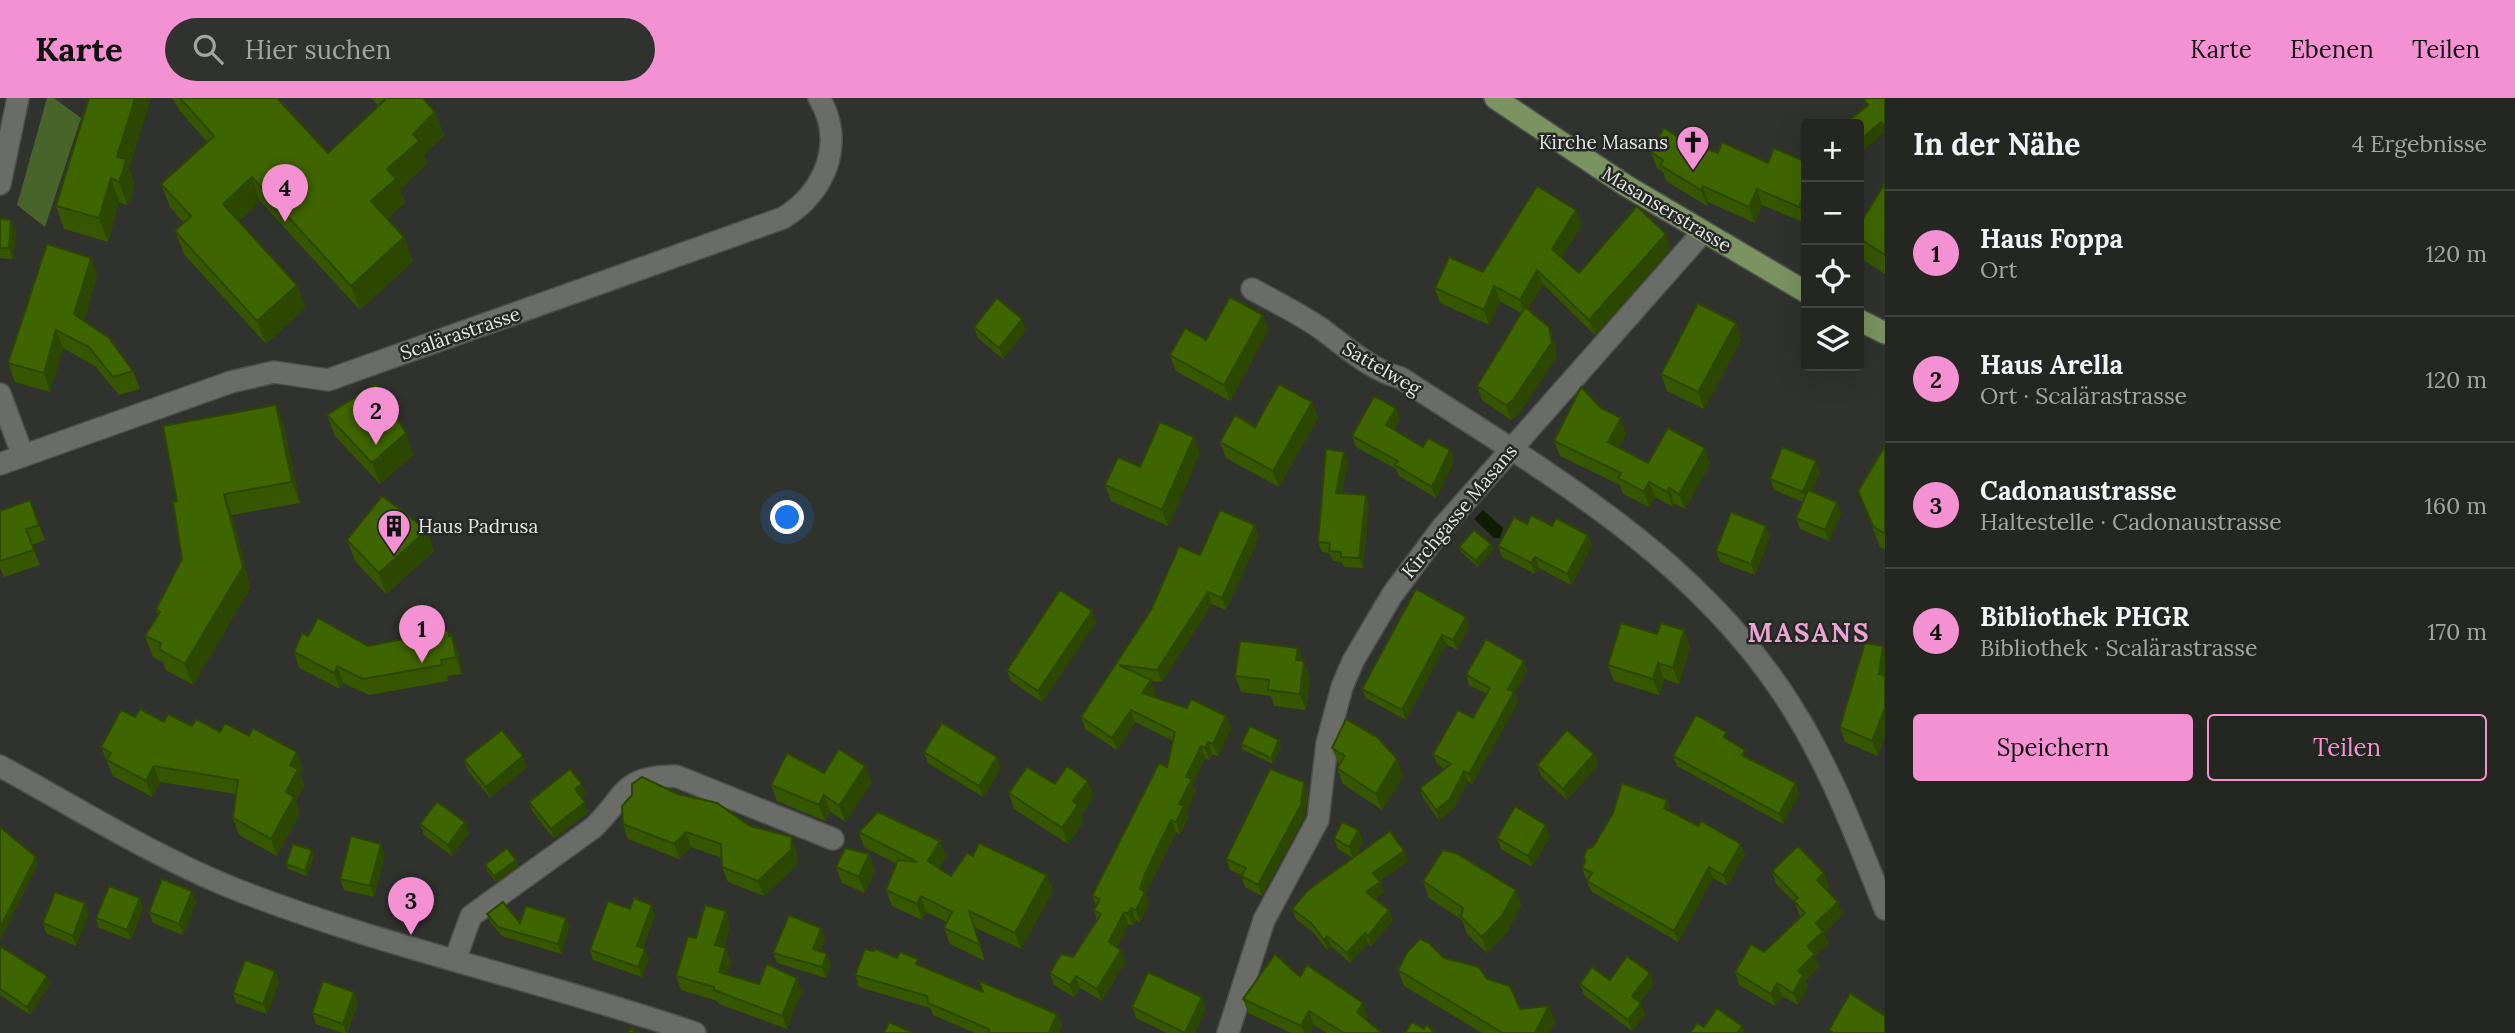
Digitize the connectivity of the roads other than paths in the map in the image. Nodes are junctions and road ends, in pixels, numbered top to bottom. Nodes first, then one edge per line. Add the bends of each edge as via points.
1 (18, 98) edge
2 (819, 98) edge
3 (1495, 98) edge
4 (0, 184) edge
5 (1703, 232) junction
6 (1252, 289) dead end
7 (1801, 289) edge
8 (1864, 322) edge
9 (1885, 333) edge
10 (0, 394) edge
11 (1510, 449) junction
12 (23, 456) junction
13 (0, 464) edge
14 (0, 766) edge
15 (833, 839) dead end
16 (1885, 909) edge
17 (454, 960) junction
18 (695, 1033) edge
19 (1228, 1033) edge

1 - 4 street
2 - 12 street, Scalärastrasse via 830,123 829,160 812,195 783,218 328,380 274,372 231,382
3 - 5 main road, Masanserstrasse
5 - 7 main road, Masanserstrasse
5 - 11 street, Kirchgasse Masans
6 - 11 street, Sattelweg
8 - 9 main road
10 - 12 street
11 - 16 street, Sattelweg via 1625,525 1734,628 1780,689 1821,760
11 - 19 street, Kirchgasse Masans via 1413,564 1353,661 1328,735 1318,820 1264,919
12 - 13 street, Scalärastrasse
14 - 17 street via 228,886
15 - 17 street via 676,776 635,782 621,792 593,828 471,916
17 - 18 street

